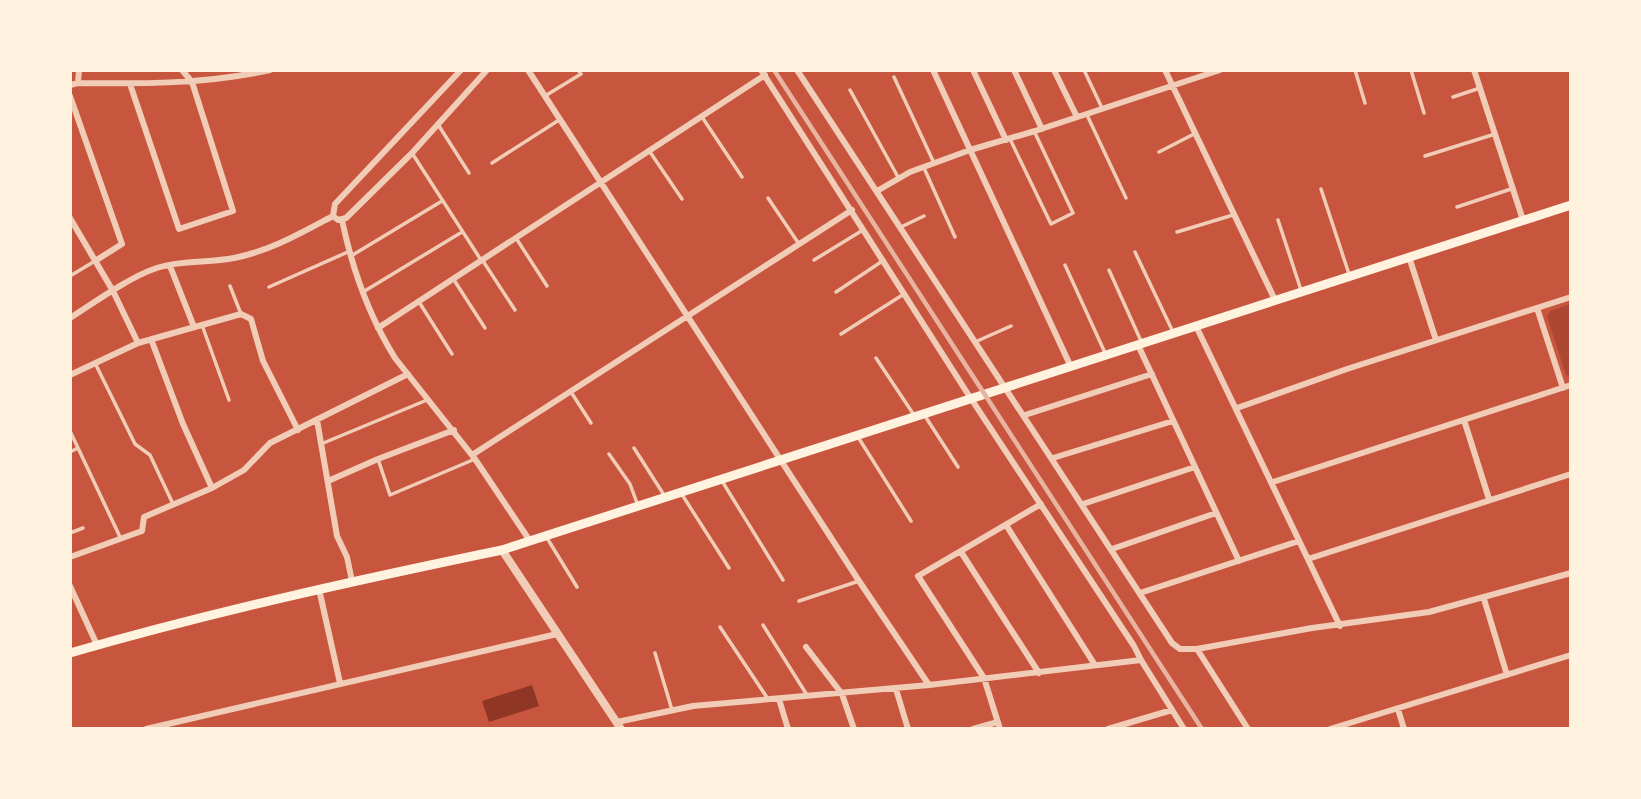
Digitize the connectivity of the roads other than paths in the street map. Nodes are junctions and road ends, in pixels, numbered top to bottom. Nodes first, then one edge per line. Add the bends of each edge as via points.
1 (79, 70) edge
2 (182, 70) edge
3 (270, 70) edge
4 (461, 70) edge
5 (487, 70) edge
6 (528, 70) edge
7 (578, 70) edge
8 (797, 70) edge
9 (933, 70) edge
10 (974, 70) edge
11 (1014, 70) edge
12 (1054, 70) edge
13 (1084, 70) edge
14 (1165, 70) edge
15 (1217, 70) edge
16 (1355, 70) edge
17 (1411, 70) edge
18 (1474, 70) edge
19 (763, 72) edge
20 (894, 77) dead end
21 (192, 82) junction
22 (78, 83) junction
23 (130, 84) junction
24 (70, 85) edge
25 (1172, 86) junction
26 (1480, 88) junction
27 (850, 90) dead end
28 (70, 96) edge
29 (544, 96) junction
30 (1453, 97) dead end
31 (1365, 103) dead end
32 (1102, 108) junction
33 (1086, 113) junction
34 (1424, 113) dead end
35 (701, 116) junction
36 (1077, 117) junction
37 (559, 120) junction
38 (438, 124) junction
39 (1038, 130) junction
40 (1196, 134) junction
41 (1494, 134) junction
42 (1008, 139) junction
43 (648, 149) junction
44 (970, 150) junction
45 (1158, 152) dead end
46 (412, 153) junction
47 (1425, 156) dead end
48 (492, 163) dead end
49 (934, 163) junction
50 (923, 167) junction
51 (469, 173) dead end
52 (742, 177) dead end
53 (898, 179) junction
54 (598, 181) junction
55 (1513, 188) junction
56 (1321, 189) dead end
57 (877, 191) junction
58 (768, 198) dead end
59 (1126, 198) dead end
60 (682, 199) dead end
61 (442, 201) junction
62 (1571, 205) edge
63 (1457, 207) dead end
64 (852, 210) junction
65 (1235, 214) junction
66 (333, 216) junction
67 (924, 216) dead end
68 (70, 218) edge
69 (342, 220) junction
70 (1278, 220) dead end
71 (1523, 220) junction
72 (901, 228) junction
73 (864, 229) junction
74 (462, 232) junction
75 (1177, 232) dead end
76 (955, 237) dead end
77 (516, 238) junction
78 (799, 244) junction
79 (1135, 251) dead end
80 (350, 253) junction
81 (1409, 257) junction
82 (481, 260) junction
83 (814, 260) dead end
84 (884, 260) junction
85 (95, 261) junction
86 (1065, 265) dead end
87 (170, 267) junction
88 (1109, 270) dead end
89 (70, 276) edge
90 (1350, 276) junction
91 (453, 279) junction
92 (230, 286) dead end
93 (547, 286) dead end
94 (270, 287) dead end
95 (113, 291) junction
96 (363, 292) junction
97 (835, 292) dead end
98 (1302, 292) junction
99 (905, 293) junction
100 (1571, 296) edge
101 (1275, 300) junction
102 (419, 302) junction
103 (1537, 308) junction
104 (515, 310) dead end
105 (241, 314) junction
106 (687, 315) junction
107 (70, 318) edge
108 (198, 326) junction
109 (1012, 326) dead end
110 (1196, 326) junction
111 (378, 328) junction
112 (485, 328) dead end
113 (1174, 333) junction
114 (841, 334) dead end
115 (151, 339) junction
116 (1436, 340) junction
117 (975, 342) junction
118 (138, 343) junction
119 (1140, 344) junction
120 (452, 354) dead end
121 (1106, 355) junction
122 (876, 358) dead end
123 (95, 363) junction
124 (1071, 367) junction
125 (408, 374) junction
126 (1152, 374) junction
127 (70, 375) edge
128 (1571, 385) edge
129 (1007, 387) junction
130 (1563, 388) junction
131 (570, 392) junction
132 (971, 398) junction
133 (429, 399) junction
134 (229, 400) dead end
135 (1237, 408) junction
136 (919, 415) junction
137 (1025, 415) junction
138 (317, 420) junction
139 (1464, 420) junction
140 (1173, 421) junction
141 (591, 423) dead end
142 (298, 430) junction
143 (454, 430) junction
144 (70, 431) edge
145 (857, 436) junction
146 (321, 444) junction
147 (78, 448) junction
148 (634, 448) dead end
149 (70, 452) edge
150 (609, 454) dead end
151 (474, 457) junction
152 (1053, 458) junction
153 (378, 459) junction
154 (780, 459) junction
155 (958, 467) dead end
156 (1195, 467) junction
157 (1571, 474) edge
158 (721, 479) junction
159 (328, 481) junction
160 (1273, 482) junction
161 (212, 488) junction
162 (680, 492) junction
163 (665, 497) junction
164 (1489, 499) junction
165 (173, 504) junction
166 (1041, 504) junction
167 (1083, 504) junction
168 (638, 506) junction
169 (1216, 513) junction
170 (911, 521) dead end
171 (1006, 525) junction
172 (83, 528) dead end
173 (70, 533) edge
174 (546, 536) junction
175 (121, 538) junction
176 (530, 541) junction
177 (1299, 541) junction
178 (1112, 548) junction
179 (502, 550) junction
180 (961, 552) junction
181 (70, 557) edge
182 (1308, 559) junction
183 (1239, 561) junction
184 (729, 568) dead end
185 (1571, 573) edge
186 (783, 580) dead end
187 (859, 580) junction
188 (352, 581) junction
189 (576, 587) dead end
190 (71, 589) edge
191 (319, 589) junction
192 (1140, 593) junction
193 (1484, 599) junction
194 (799, 601) dead end
195 (763, 625) dead end
196 (1340, 626) junction
197 (720, 627) dead end
198 (557, 634) junction
199 (97, 645) junction
200 (806, 647) dead end
201 (1196, 649) junction
202 (70, 653) edge
203 (655, 653) dead end
204 (1571, 655) edge
205 (1141, 660) junction
206 (1095, 665) junction
207 (1039, 673) junction
208 (1507, 675) junction
209 (984, 678) junction
210 (340, 683) junction
211 (929, 685) junction
212 (896, 689) junction
213 (842, 694) junction
214 (808, 696) junction
215 (779, 699) junction
216 (770, 701) junction
217 (672, 709) junction
218 (1398, 709) junction
219 (1172, 710) junction
220 (181, 719) junction
221 (619, 725) edge
222 (999, 725) edge
223 (146, 729) edge
224 (184, 729) edge
225 (788, 729) edge
226 (854, 729) edge
227 (908, 729) edge
228 (973, 729) edge
229 (1108, 729) edge
230 (1184, 729) edge
231 (1248, 729) edge
232 (1330, 729) edge
233 (1404, 729) edge

1 - 22 street
2 - 21 street
3 - 21 street
4 - 66 street via 335,204
5 - 38 street
6 - 29 street
7 - 29 lane via 580,74
8 - 57 street
9 - 44 street
10 - 42 street
11 - 39 street
12 - 36 street
13 - 32 lane
14 - 25 street
15 - 25 street
16 - 31 lane
17 - 34 lane
18 - 26 street
19 - 35 street
19 - 64 street
20 - 49 lane
21 - 23 street
21 - 23 street via 233,211 179,229
22 - 23 street
22 - 24 street
25 - 32 street
25 - 40 street
26 - 30 lane
26 - 41 street
27 - 53 lane
28 - 85 street via 122,244
29 - 37 street
32 - 33 street
33 - 36 street
33 - 59 lane
35 - 43 street
35 - 52 lane
36 - 39 street
37 - 48 lane
37 - 54 street
38 - 46 street
38 - 51 lane
39 - 42 street
39 - 42 lane via 1073,213 1051,224
40 - 45 lane
40 - 65 street
41 - 47 lane
41 - 55 street
42 - 44 street
43 - 54 street
43 - 60 lane
44 - 49 street
44 - 124 street
46 - 61 lane
46 - 69 street
49 - 50 street
50 - 53 street
50 - 76 lane
53 - 57 street
54 - 77 street
54 - 106 street
55 - 63 lane
55 - 71 street
56 - 90 lane
57 - 72 street
58 - 78 lane
61 - 74 lane
61 - 80 lane
62 - 71 main road
64 - 73 street
64 - 78 street
65 - 75 lane
65 - 101 street
66 - 69 street
66 - 87 street via 270,248
67 - 72 lane
68 - 85 street
69 - 80 street
70 - 98 lane
71 - 81 main road
72 - 117 street
73 - 83 lane
73 - 84 street
74 - 82 lane
74 - 96 lane
77 - 82 street
77 - 93 lane
78 - 106 street
79 - 113 lane
80 - 94 lane
80 - 96 street
81 - 90 main road
81 - 116 street
82 - 91 street
82 - 104 lane
84 - 97 lane
84 - 99 street
85 - 89 lane
85 - 95 street
86 - 121 lane
87 - 95 street via 154,269
87 - 108 street
88 - 119 lane
90 - 98 main road
91 - 102 street
91 - 112 lane
92 - 105 lane
95 - 107 street
95 - 118 street
96 - 111 street
98 - 101 main road
99 - 114 lane
99 - 132 street
100 - 103 street
101 - 110 main road
102 - 111 street
102 - 120 lane
103 - 116 street
103 - 130 street
105 - 108 street
105 - 142 street via 251,319 263,361
106 - 131 street
106 - 154 street
108 - 115 street
108 - 134 lane
109 - 117 lane
110 - 113 main road
110 - 135 street
111 - 125 street
113 - 119 main road
115 - 118 street
115 - 161 street
116 - 135 street
117 - 129 street
118 - 123 street
119 - 121 main road
119 - 126 street
121 - 124 main road
122 - 136 lane
123 - 127 street
123 - 165 lane via 135,444 150,455
124 - 129 main road
125 - 133 street
125 - 138 street
126 - 137 street
126 - 140 street
128 - 130 street
129 - 132 main road
129 - 137 street
130 - 139 street
131 - 141 lane
131 - 151 street
132 - 136 main road
132 - 166 street
133 - 143 street
133 - 146 lane
135 - 160 street
136 - 145 main road
136 - 155 lane
137 - 152 street
138 - 142 street
138 - 146 street
139 - 160 street
139 - 164 street
140 - 152 street
140 - 156 street
142 - 161 street via 270,443 244,470
143 - 151 street
143 - 153 street
144 - 147 lane
145 - 154 main road
145 - 170 lane
146 - 159 street
147 - 149 lane
147 - 175 lane
148 - 163 lane
150 - 168 lane via 630,484
151 - 153 lane via 390,495
151 - 176 street
152 - 167 street
153 - 159 street
154 - 158 main road
154 - 187 street
156 - 167 street
156 - 169 street
157 - 164 street
158 - 162 main road
158 - 186 lane
159 - 188 street via 337,536
160 - 177 street
161 - 165 street
162 - 163 main road
162 - 184 lane
163 - 168 main road
164 - 182 street
165 - 175 street via 144,517 142,531
166 - 171 street
166 - 205 street
167 - 178 street
168 - 174 main road
169 - 178 street
169 - 183 street
171 - 180 street
171 - 206 street
172 - 173 lane
174 - 176 main road
174 - 189 lane
175 - 181 street
176 - 179 main road
177 - 182 street
177 - 183 street
178 - 192 street
179 - 188 main road
179 - 198 street
180 - 207 street
180 - 209 street via 918,576
182 - 196 street
183 - 192 street
185 - 193 street
187 - 194 lane
187 - 211 street
188 - 191 main road
190 - 199 street
191 - 199 main road
191 - 210 street
192 - 201 street via 1176,647
193 - 196 street
193 - 208 street
195 - 214 lane
196 - 201 street
197 - 216 lane
198 - 210 street
198 - 221 street
199 - 202 main road
200 - 213 street
201 - 231 street
203 - 217 lane
204 - 208 street
205 - 206 street
205 - 219 street
206 - 207 street
207 - 209 street
208 - 218 street
209 - 211 street
209 - 222 street
210 - 220 street
211 - 212 street
212 - 213 street
212 - 227 street
213 - 214 street
213 - 226 street
214 - 215 street
215 - 216 street
215 - 225 street
216 - 217 street
217 - 221 street
218 - 232 street
218 - 233 street
219 - 229 street
219 - 230 street
220 - 223 street
220 - 224 street
222 - 228 street

